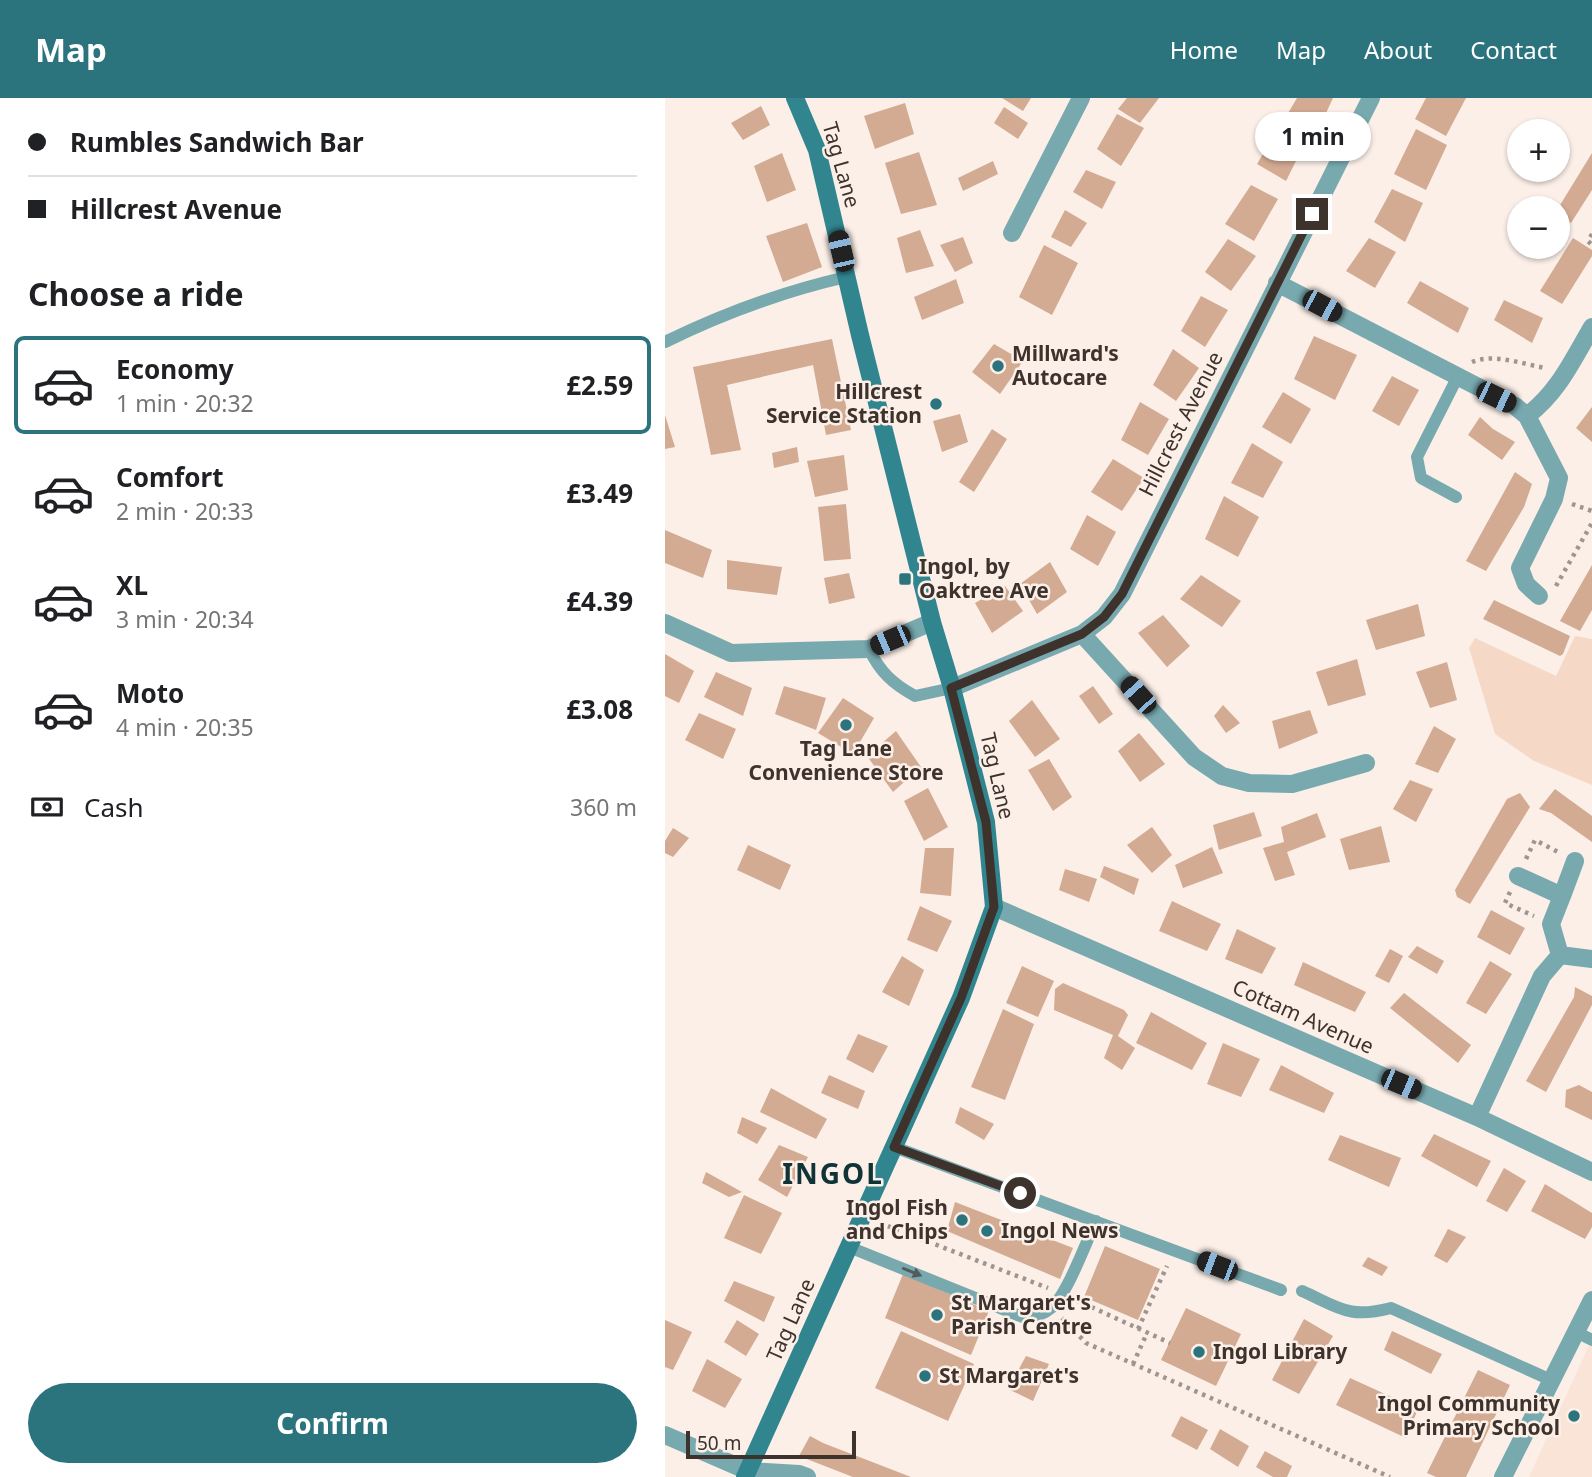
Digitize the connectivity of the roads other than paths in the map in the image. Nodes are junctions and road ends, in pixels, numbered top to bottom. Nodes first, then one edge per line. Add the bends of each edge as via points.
1 (795, 98) edge
2 (1081, 98) edge
3 (1371, 98) edge
4 (1012, 233) dead end
5 (846, 277) junction
6 (1277, 283) junction
7 (1592, 327) edge
8 (665, 342) edge
9 (1457, 378) junction
10 (1527, 416) junction
11 (1456, 497) dead end
12 (1539, 596) road end
13 (932, 622) junction
14 (665, 623) edge
15 (1082, 634) junction
16 (869, 649) junction
17 (951, 688) junction
18 (1366, 763) dead end
19 (1574, 861) dead end
20 (1518, 876) dead end
21 (1562, 896) junction
22 (994, 907) junction
23 (1560, 955) junction
24 (1592, 959) edge
25 (1477, 1117) junction
26 (894, 1147) junction
27 (1592, 1172) edge
28 (1096, 1221) junction
29 (849, 1247) junction
30 (1281, 1290) dead end
31 (1302, 1291) dead end
32 (1592, 1300) edge
33 (1584, 1336) edge
34 (1551, 1380) junction
35 (665, 1435) edge
36 (747, 1474) edge
37 (807, 1477) edge
38 (1503, 1477) edge

1 - 5 main road, Tag Lane via 817,150
2 - 4 street
3 - 6 street, Hillcrest Avenue
5 - 8 lane via 777,295
5 - 13 main road, Tag Lane
6 - 9 street
6 - 15 street, Hillcrest Avenue via 1122,594 1104,617
7 - 10 street via 1559,386
9 - 10 street
9 - 11 lane via 1416,457 1421,478
10 - 12 street via 1559,478 1554,499 1520,568
13 - 16 street
13 - 17 main road, Tag Lane
14 - 16 street via 731,653
15 - 17 street, Hillcrest Avenue
15 - 18 street via 1194,757 1222,776 1249,783 1292,784
16 - 17 lane via 887,679 915,696
17 - 22 main road, Tag Lane via 986,822
19 - 21 street
20 - 21 street
21 - 23 street via 1551,924
22 - 25 street, Cottam Avenue
22 - 26 main road, Tag Lane via 961,998
23 - 24 street
23 - 25 street via 1542,976
25 - 27 street, Cottam Avenue
26 - 28 lane
26 - 29 main road, Tag Lane
29 -> 28 lane via 1025,1318 1052,1308
28 - 30 lane
29 - 36 main road, Tag Lane
31 - 34 lane via 1352,1314 1391,1308
32 - 33 street
33 - 34 street
34 - 38 street
35 - 36 street
36 - 37 street

